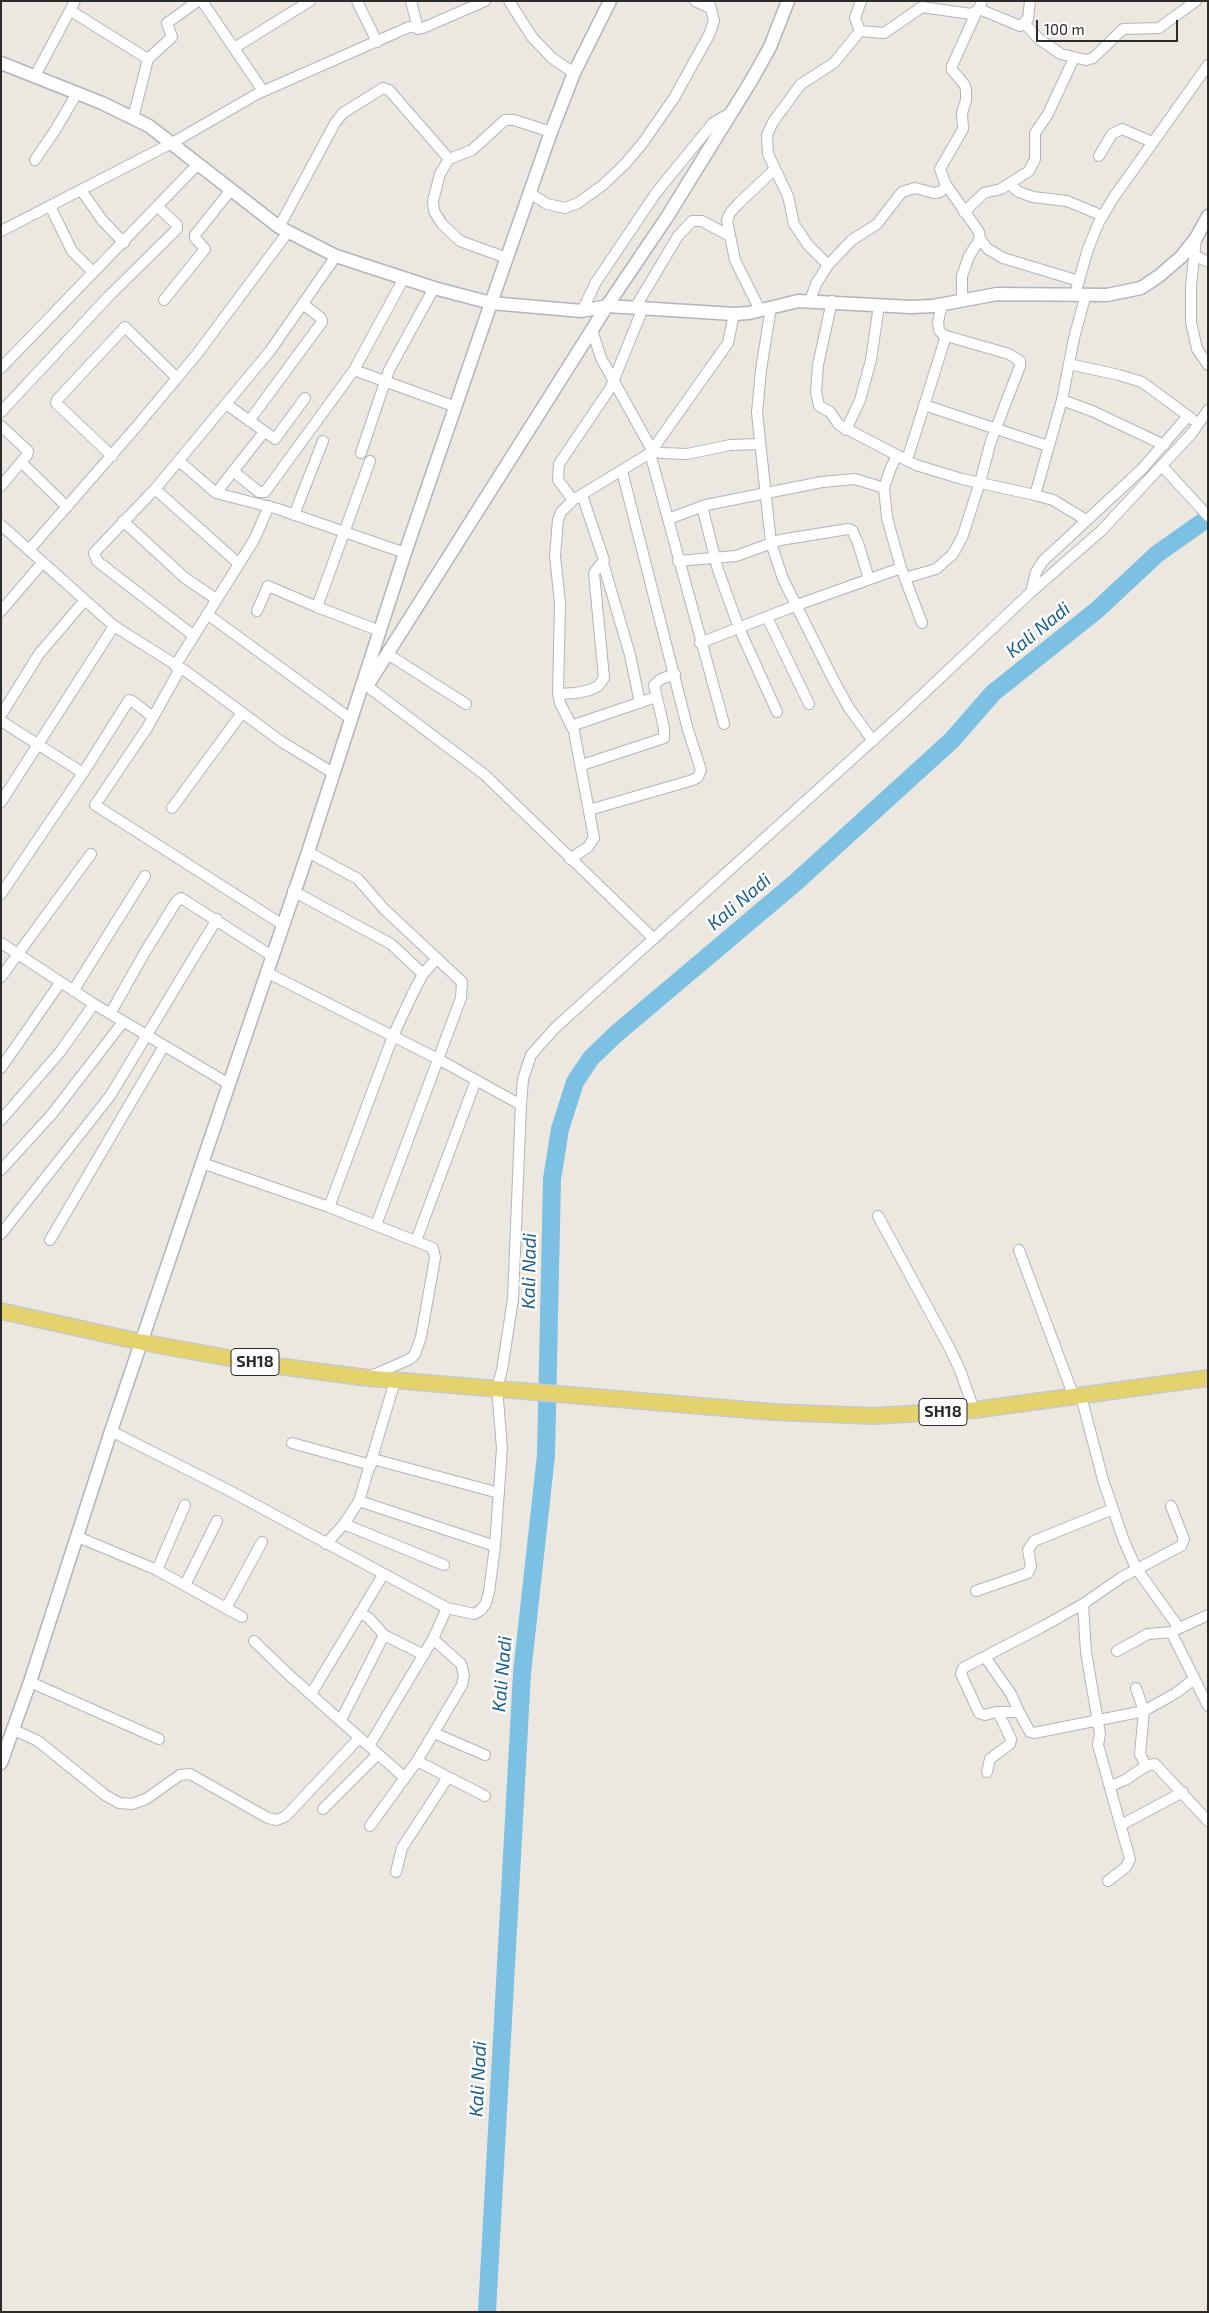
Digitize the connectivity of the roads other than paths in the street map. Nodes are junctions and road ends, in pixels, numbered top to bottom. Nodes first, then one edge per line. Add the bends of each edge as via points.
1 (200, 1) edge
2 (310, 1) edge
3 (357, 1) edge
4 (410, 1) edge
5 (509, 1) edge
6 (610, 1) edge
7 (696, 1) edge
8 (788, 1) edge
9 (861, 1) edge
10 (1030, 1) edge
11 (1196, 1) edge
12 (484, 2) edge
13 (710, 5) edge
14 (73, 6) edge
15 (979, 8) edge
16 (1025, 24) junction
17 (418, 29) junction
18 (860, 31) junction
19 (377, 42) junction
20 (234, 48) junction
21 (1074, 58) junction
22 (148, 59) junction
23 (1208, 65) edge
24 (3, 67) edge
25 (574, 73) junction
26 (35, 76) junction
27 (263, 91) junction
28 (77, 93) junction
29 (732, 112) junction
30 (133, 118) junction
31 (551, 132) junction
32 (1152, 142) junction
33 (172, 144) junction
34 (1099, 156) dead end
35 (35, 160) dead end
36 (449, 160) junction
37 (197, 165) junction
38 (774, 170) junction
39 (1010, 185) junction
40 (947, 186) junction
41 (81, 190) junction
42 (230, 191) junction
43 (531, 194) junction
44 (50, 206) junction
45 (158, 207) junction
46 (964, 212) junction
47 (1103, 216) junction
48 (1208, 216) edge
49 (284, 230) junction
50 (1, 231) edge
51 (728, 235) junction
52 (1196, 238) junction
53 (980, 239) junction
54 (124, 243) junction
55 (1194, 255) junction
56 (336, 256) junction
57 (507, 258) junction
58 (1208, 262) edge
59 (828, 265) junction
60 (94, 272) junction
61 (404, 278) junction
62 (1079, 281) junction
63 (434, 288) junction
64 (1080, 294) junction
65 (962, 299) junction
66 (164, 300) dead end
67 (810, 301) junction
68 (832, 301) junction
69 (491, 303) junction
70 (303, 304) junction
71 (942, 304) junction
72 (879, 305) junction
73 (607, 306) junction
74 (639, 308) junction
75 (766, 308) junction
76 (582, 310) junction
77 (734, 314) junction
78 (592, 330) junction
79 (946, 336) junction
80 (1069, 364) junction
81 (1208, 365) edge
82 (1, 368) edge
83 (354, 370) junction
84 (177, 378) junction
85 (614, 379) junction
86 (385, 380) junction
87 (306, 398) dead end
88 (1062, 400) junction
89 (226, 404) junction
90 (924, 405) junction
91 (456, 407) junction
92 (1208, 410) edge
93 (1, 412) edge
94 (1188, 416) junction
95 (249, 421) junction
96 (1198, 424) junction
97 (1, 426) edge
98 (996, 428) junction
99 (846, 430) junction
100 (264, 432) junction
101 (323, 441) dead end
102 (759, 444) junction
103 (1164, 445) junction
104 (1048, 446) junction
105 (651, 452) junction
106 (361, 453) dead end
107 (898, 455) junction
108 (112, 456) junction
109 (907, 460) junction
110 (180, 461) junction
111 (370, 461) dead end
112 (21, 462) junction
113 (1162, 466) junction
114 (233, 471) junction
115 (622, 471) junction
116 (980, 482) junction
117 (1, 486) edge
118 (884, 488) junction
119 (155, 489) junction
120 (216, 493) junction
121 (765, 493) junction
122 (1035, 495) junction
123 (578, 498) junction
124 (269, 506) junction
125 (702, 506) junction
126 (67, 507) junction
127 (294, 514) junction
128 (1208, 516) edge
129 (668, 519) junction
130 (1086, 520) junction
131 (124, 521) junction
132 (1, 525) edge
133 (344, 533) junction
134 (771, 543) junction
135 (30, 550) junction
136 (405, 554) junction
137 (715, 558) junction
138 (678, 561) junction
139 (43, 562) junction
140 (603, 563) junction
141 (239, 564) junction
142 (901, 568) junction
143 (905, 578) junction
144 (869, 579) junction
145 (1030, 592) junction
146 (216, 599) junction
147 (85, 600) junction
148 (797, 605) junction
149 (317, 607) junction
150 (1, 611) edge
151 (257, 611) dead end
152 (207, 614) junction
153 (767, 617) junction
154 (922, 623) dead end
155 (114, 626) junction
156 (739, 628) junction
157 (380, 631) junction
158 (194, 636) junction
159 (700, 643) junction
160 (388, 655) junction
161 (177, 667) junction
162 (675, 674) junction
163 (367, 686) junction
164 (558, 694) junction
165 (656, 697) junction
166 (359, 699) junction
167 (640, 702) junction
168 (466, 704) dead end
169 (809, 704) dead end
170 (777, 712) dead end
171 (242, 714) junction
172 (1, 715) edge
173 (153, 716) junction
174 (351, 720) junction
175 (1, 721) edge
176 (724, 724) dead end
177 (571, 726) junction
178 (873, 740) junction
179 (38, 744) junction
180 (582, 765) junction
181 (83, 773) junction
182 (333, 773) junction
183 (1, 802) edge
184 (172, 808) dead end
185 (589, 810) junction
186 (308, 852) junction
187 (91, 854) dead end
188 (570, 859) junction
189 (146, 876) dead end
190 (293, 892) junction
191 (1, 894) edge
192 (217, 919) junction
193 (283, 925) junction
194 (654, 939) junction
195 (1, 943) edge
196 (18, 954) junction
197 (272, 956) junction
198 (437, 958) junction
199 (266, 972) junction
200 (423, 974) junction
201 (1, 977) edge
202 (60, 983) junction
203 (73, 991) junction
204 (94, 1004) junction
205 (110, 1014) junction
206 (123, 1022) junction
207 (146, 1036) junction
208 (394, 1036) junction
209 (164, 1046) junction
210 (438, 1058) junction
211 (1, 1068) edge
212 (476, 1080) junction
213 (229, 1084) junction
214 (521, 1105) junction
215 (1, 1120) edge
216 (202, 1163) junction
217 (1, 1170) edge
218 (329, 1207) junction
219 (878, 1216) dead end
220 (376, 1225) junction
221 (1, 1234) edge
222 (50, 1240) dead end
223 (416, 1241) junction
224 (1019, 1250) dead end
225 (1, 1311) edge
226 (141, 1342) junction
227 (368, 1378) junction
228 (1208, 1378) edge
229 (395, 1381) junction
230 (504, 1389) junction
231 (1078, 1396) junction
232 (974, 1410) junction
233 (111, 1431) junction
234 (292, 1443) dead end
235 (372, 1462) junction
236 (499, 1493) junction
237 (359, 1501) junction
238 (185, 1505) dead end
239 (1170, 1506) dead end
240 (1113, 1509) junction
241 (217, 1521) dead end
242 (344, 1524) junction
243 (78, 1537) junction
244 (262, 1542) dead end
245 (326, 1544) junction
246 (494, 1546) junction
247 (444, 1565) dead end
248 (1136, 1568) junction
249 (157, 1570) junction
250 (383, 1575) junction
251 (185, 1585) junction
252 (976, 1591) dead end
253 (1083, 1604) junction
254 (226, 1608) junction
255 (447, 1608) junction
256 (360, 1613) junction
257 (1208, 1615) edge
258 (242, 1617) dead end
259 (1176, 1630) junction
260 (384, 1635) junction
261 (435, 1635) junction
262 (254, 1641) dead end
263 (1117, 1651) dead end
264 (424, 1655) junction
265 (985, 1657) junction
266 (1194, 1679) junction
267 (30, 1682) junction
268 (1136, 1688) dead end
269 (311, 1694) junction
270 (1208, 1706) edge
271 (1144, 1711) junction
272 (996, 1712) junction
273 (1019, 1712) junction
274 (1098, 1719) junction
275 (341, 1720) junction
276 (12, 1728) junction
277 (434, 1733) junction
278 (359, 1738) junction
279 (159, 1739) dead end
280 (369, 1746) junction
281 (378, 1754) junction
282 (485, 1755) dead end
283 (417, 1761) junction
284 (1, 1762) edge
285 (1146, 1766) junction
286 (987, 1772) dead end
287 (448, 1777) junction
288 (405, 1778) junction
289 (1110, 1786) junction
290 (1182, 1792) junction
291 (485, 1796) dead end
292 (324, 1809) dead end
293 (1208, 1821) edge
294 (1120, 1825) junction
295 (370, 1826) dead end
296 (396, 1872) dead end
297 (1108, 1881) dead end

1 - 20 street
1 - 22 street via 167,23 172,37
2 - 20 street
3 - 19 street
4 - 17 street
5 - 25 street via 532,37 552,58
6 - 25 street
7 - 13 street
8 - 29 street via 770,47
9 - 18 street via 855,18
10 - 16 street
11 - 21 street via 1159,28 1123,28 1092,58
12 - 17 street
13 - 43 street via 714,21 709,35 674,98 625,164 603,185 565,208 547,204
14 - 22 street
14 - 26 street
15 - 16 street via 1016,26
15 - 18 street via 960,13 922,7 884,33
15 - 40 street via 952,66 967,94 962,113 963,129 940,169
16 - 21 street via 1047,46
17 - 19 street via 409,27
18 - 38 street via 834,64 800,84 772,122 766,146
19 - 27 street
20 - 27 street
21 - 39 street via 1048,114 1034,133 1033,166
22 - 30 street
23 - 32 street
24 - 26 street
25 - 31 street
26 - 28 street
27 - 33 street
28 - 30 street
28 - 35 street
29 - 73 street
29 - 76 street via 713,123 656,193 596,282
30 - 33 street
31 - 36 street via 505,120 472,150
31 - 43 street
32 - 34 street via 1122,129 1112,134
32 - 47 street
33 - 37 street
33 - 41 street
36 - 49 street via 389,90 383,88 343,113 335,123
36 - 57 street via 438,180 434,211 460,241
37 - 42 street
37 - 45 street
38 - 51 street via 730,213 726,221
38 - 59 street via 788,196 794,224 808,245
39 - 46 street via 984,193
39 - 47 street via 1033,197 1067,201
40 - 46 street
40 - 59 street via 934,193 915,188 902,192 877,224 852,240
41 - 44 street
41 - 54 street via 102,220
42 - 49 street
42 - 66 street via 194,235 204,250
43 - 57 street
44 - 50 street
44 - 60 street via 72,251
45 - 54 street
45 - 93 street via 177,225 177,229 108,297
46 - 53 street via 979,232
47 - 62 street via 1088,249
48 - 52 street
49 - 56 street
49 - 84 street
51 - 74 street via 702,221 692,221 678,236
51 - 75 street via 735,260
52 - 55 street
52 - 64 street via 1181,257 1141,288 1107,295
53 - 62 street via 988,249 1003,258
53 - 65 street via 965,266
54 - 60 street
55 - 58 street
55 - 81 street via 1190,286 1191,322 1197,349
56 - 61 street
56 - 70 street
57 - 69 street
59 - 67 street
60 - 82 street
61 - 63 street
61 - 83 street
62 - 64 street
63 - 69 street
63 - 86 street
64 - 65 street via 997,294
64 - 80 street
65 - 71 street
67 - 68 street
67 - 75 street via 784,302
68 - 72 street
68 - 99 street via 816,378 817,402
69 - 76 street
69 - 91 street
70 - 89 street via 270,351
70 - 95 street via 322,322
71 - 72 street via 911,307
71 - 79 street via 939,330
72 - 99 street via 872,360 860,400
73 - 74 street
73 - 76 street
73 - 78 street
74 - 77 street
74 - 85 street
75 - 77 street
75 - 102 street via 758,397
77 - 105 street via 728,343
78 - 85 street via 601,358
78 - 160 street
79 - 90 street
79 - 98 street via 1010,354 1020,361
80 - 88 street
80 - 94 street via 1142,382
83 - 86 street
83 - 114 street via 265,492 259,492
84 - 108 street
84 - 108 street via 126,327 56,400
85 - 105 street
85 - 123 street via 559,464 558,480
86 - 91 street
86 - 106 street
87 - 100 street via 277,439
88 - 103 street
88 - 104 street
89 - 95 street
89 - 110 street
90 - 98 street
90 - 109 street
91 - 136 street
92 - 96 street
94 - 96 street
94 - 103 street
95 - 100 street
96 - 113 street
97 - 112 street via 28,451
98 - 104 street
98 - 116 street
99 - 107 street
100 - 114 street
101 - 127 street
102 - 105 street via 730,445 687,454
102 - 121 street
103 - 130 street
104 - 122 street
105 - 115 street
105 - 129 street
107 - 109 street
107 - 118 street
108 - 126 street
109 - 116 street via 944,474
110 - 119 street
110 - 120 street
111 - 133 street
112 - 117 street
112 - 126 street
113 - 128 street
113 - 145 street via 1102,531
114 - 120 street
115 - 123 street
115 - 162 street
116 - 122 street
116 - 143 street via 963,535 952,555 936,569
118 - 121 street via 862,480 847,479
118 - 142 street via 886,518
119 - 131 street
119 - 141 street
120 - 124 street
121 - 125 street
121 - 134 street
122 - 130 street via 1061,504
123 - 140 street via 597,535
123 - 164 street via 561,512 556,533 561,637
124 - 127 street
124 - 141 street
125 - 129 street
125 - 137 street
126 - 135 street
127 - 133 street
129 - 138 street
130 - 145 street via 1043,561
131 - 146 street via 178,572
131 - 158 street via 94,556
132 - 135 street
133 - 136 street
133 - 149 street
134 - 137 street via 736,556
134 - 144 street via 840,529 852,530
134 - 148 street via 783,579
135 - 139 street
136 - 157 street
137 - 138 street
137 - 156 street
138 - 159 street
139 - 147 street
139 - 150 street
140 - 164 street via 594,573 604,678 590,690
140 - 167 street
141 - 146 street
142 - 143 street
142 - 144 street
143 - 154 street
144 - 148 street
145 - 178 street
146 - 152 street
147 - 155 street
147 - 172 street via 39,654
148 - 153 street
148 - 178 street via 849,708
149 - 151 street via 268,586
149 - 157 street
152 - 158 street
152 - 174 street
153 - 156 street
153 - 169 street
155 - 161 street
155 - 179 street
156 - 159 street
156 - 170 street
157 - 166 street
158 - 161 street
159 - 176 street
160 - 163 street
160 - 168 street
161 - 171 street
161 - 173 street
162 - 165 street via 656,681
162 - 185 street via 700,774 693,780
163 - 166 street
163 - 188 street via 485,775
164 - 177 street
165 - 167 street
165 - 180 street via 664,738
166 - 174 street
167 - 177 street
171 - 182 street
171 - 184 street
173 - 181 street via 128,700
173 - 193 street via 95,805
174 - 182 street
175 - 179 street
177 - 180 street
178 - 194 street
179 - 181 street
179 - 183 street
180 - 185 street
181 - 191 street
182 - 186 street
185 - 188 street via 592,842
186 - 190 street
186 - 198 street via 358,879 384,910
187 - 196 street
188 - 194 street
189 - 203 street
190 - 193 street
190 - 200 street via 391,944
192 - 197 street
192 - 205 street via 185,898 178,899
192 - 207 street
193 - 197 street
194 - 214 street via 538,1046 531,1055
195 - 196 street
196 - 201 street
196 - 202 street
197 - 199 street
198 - 200 street
198 - 210 street via 458,977 463,990
199 - 208 street
199 - 213 street
200 - 208 street
202 - 203 street
202 - 211 street
203 - 204 street
204 - 205 street
204 - 215 street via 60,1052
205 - 206 street
206 - 207 street
206 - 217 street via 52,1114
207 - 209 street
207 - 221 street via 87,1127
208 - 210 street
208 - 218 street
209 - 213 street
209 - 222 street
210 - 212 street
210 - 220 street
212 - 214 street
212 - 223 street
213 - 216 street
214 - 230 street via 513,1299 504,1361
216 - 218 street
216 - 226 street
218 - 220 street
219 - 232 street via 949,1347
220 - 223 street
223 - 227 street via 435,1252 419,1346 410,1359
224 - 231 street
225 - 226 main road, SH18
226 - 227 main road, SH18 via 262,1364
226 - 233 street
227 - 229 main road, SH18
228 - 231 main road, SH18
229 - 230 main road, SH18
229 - 235 street
230 - 232 main road, SH18 via 773,1412 874,1416
230 - 236 street
231 - 232 main road, SH18
231 - 240 street
233 - 243 street
233 - 245 street via 222,1486
234 - 235 street
235 - 236 street
235 - 237 street
236 - 246 street
237 - 242 street
237 - 246 street
238 - 249 street
239 - 248 street via 1184,1539 1183,1544
240 - 248 street
240 - 252 street via 1034,1541 1028,1550 1031,1566 1028,1573
241 - 251 street
242 - 245 street
242 - 247 street
243 - 249 street
243 - 267 street
244 - 254 street
245 - 250 street
246 - 255 street via 489,1592 481,1610 474,1614
248 - 253 street
248 - 259 street
249 - 251 street
250 - 255 street
250 - 256 street
251 - 254 street
253 - 265 street
253 - 274 street via 1086,1652
254 - 258 street
255 - 261 street
256 - 260 street
256 - 269 street
257 - 259 street
259 - 263 street via 1148,1634
259 - 266 street
260 - 264 street
260 - 275 street
261 - 264 street
261 - 277 street via 461,1664 464,1675 457,1696
262 - 269 street
264 - 280 street
265 - 272 street via 963,1668 961,1674 979,1713
265 - 273 street via 1008,1689
266 - 270 street
266 - 271 street
267 - 276 street
267 - 279 street
268 - 271 street
269 - 275 street
271 - 274 street
271 - 285 street via 1140,1754
272 - 273 street
272 - 286 street via 1011,1741 990,1759
273 - 274 street via 1032,1733
274 - 289 street via 1098,1745
275 - 278 street
276 - 278 street via 38,1741 119,1803 132,1804 146,1799 171,1780 190,1774 277,1820 286,1816
276 - 284 street
277 - 282 street
277 - 283 street
278 - 280 street
280 - 281 street
281 - 288 street
281 - 292 street
283 - 287 street
283 - 288 street
285 - 289 street
285 - 290 street via 1155,1764
287 - 291 street
287 - 296 street via 402,1848
288 - 295 street
289 - 294 street
290 - 293 street
290 - 294 street
294 - 297 street via 1130,1859

